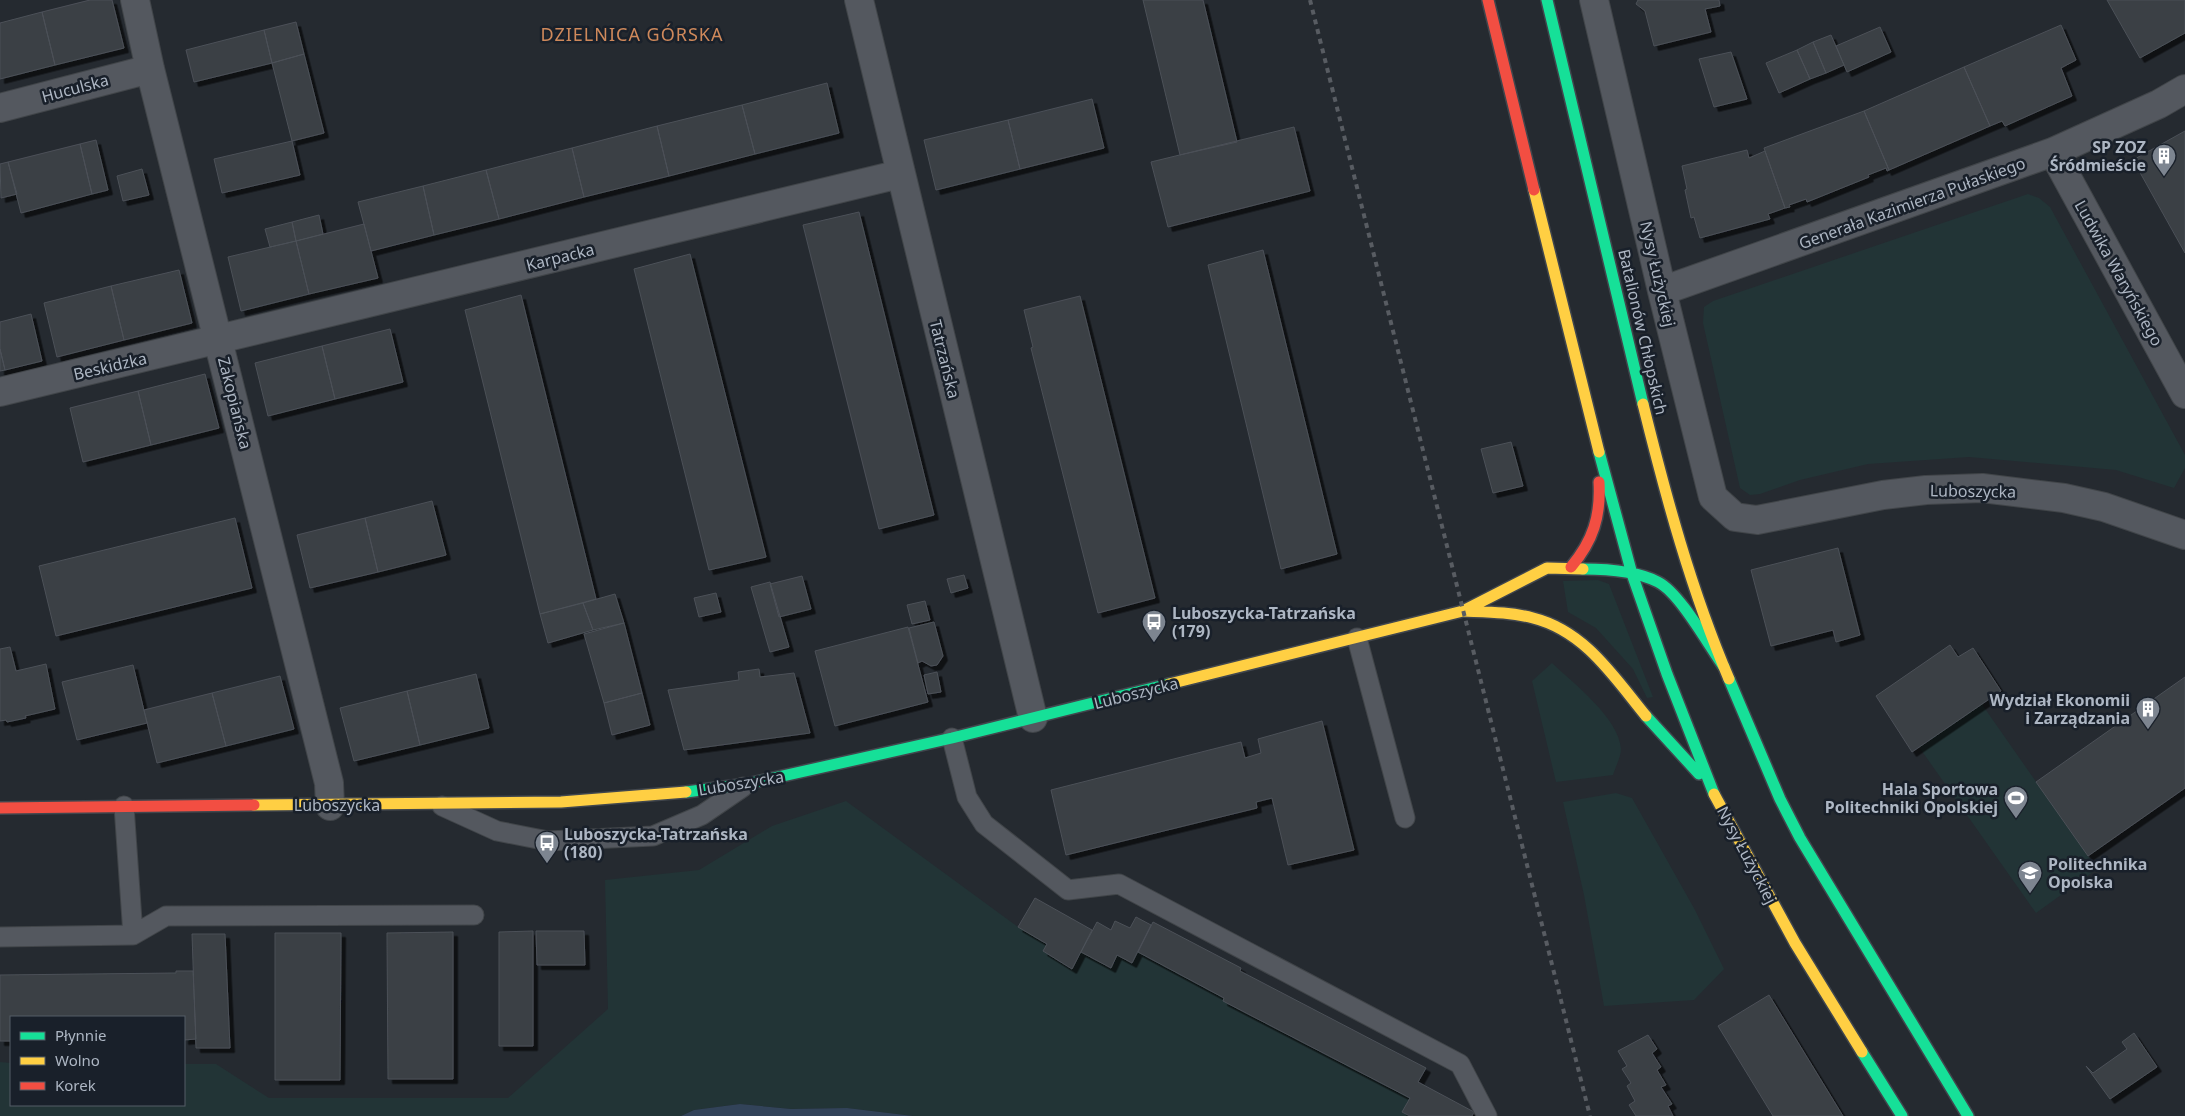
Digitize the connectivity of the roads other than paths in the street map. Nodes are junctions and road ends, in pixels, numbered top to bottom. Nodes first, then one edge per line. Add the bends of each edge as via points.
1 (135, 0) edge
2 (858, 0) edge
3 (1488, 0) edge
4 (1547, 0) edge
5 (1594, 0) edge
6 (150, 69) junction
7 (2185, 89) edge
8 (0, 108) edge
9 (2053, 152) junction
10 (900, 174) junction
11 (1662, 291) junction
12 (219, 340) junction
13 (0, 392) edge
14 (2185, 394) edge
15 (1592, 424) junction
16 (1757, 520) joint
17 (2185, 535) edge
18 (1571, 567) junction
19 (1632, 574) junction
20 (1463, 611) junction
21 (1357, 638) junction
22 (1724, 667) junction
23 (1033, 718) junction
24 (952, 738) junction
25 (747, 784) junction
26 (1710, 787) junction
27 (439, 804) junction
28 (124, 806) junction
29 (330, 806) junction
30 (0, 808) edge
31 (1405, 818) dead end
32 (474, 915) dead end
33 (133, 935) junction
34 (0, 937) edge
35 (1487, 1116) edge
36 (1902, 1116) edge
37 (1968, 1116) edge

1 - 6 street, Zakopiańska
2 - 10 street, Tatrzańska
3 - 15 main road
4 - 22 main road, Batalionów Chłopskich via 1658,469 1692,583
5 - 11 street, Nysy Łużyckiej
6 - 8 street, Huculska
6 - 12 street, Zakopiańska
7 - 9 street, Generała Kazimierza Pułaskiego
9 - 11 street, Generała Kazimierza Pułaskiego
9 - 14 street, Ludwika Waryńskiego
10 - 12 street, Karpacka
10 - 23 street, Tatrzańska
11 - 16 street, Nysy Łużyckiej via 1713,497 1735,517
12 - 13 street, Beskidzka
12 - 29 street, Zakopiańska via 327,778
15 - 18 main road via 1600,492 1598,516 1593,537
15 - 19 main road
16 - 17 street, Luboszycka via 1883,495 1982,488 2064,498 2104,507
18 - 19 main road via 1612,569
18 - 20 main road via 1546,568
19 - 22 main road via 1659,582 1677,598
19 - 26 main road, Nysy Łużyckiej
20 - 21 main road, Luboszycka
20 - 26 main road via 1516,613 1553,624 1581,640
21 - 23 main road, Luboszycka
21 - 31 lane
22 - 37 main road via 1800,838
23 - 24 main road, Luboszycka
24 - 25 main road, Luboszycka
24 - 35 lane via 967,797 984,824 1068,890 1119,884 1460,1064
25 - 27 main road, Luboszycka via 561,802
25 - 27 lane via 702,815 653,836 548,841 497,832
26 - 36 main road, Nysy Łużyckiej via 1795,943
27 - 29 main road, Luboszycka
28 - 29 main road, Luboszycka
28 - 30 main road, Luboszycka
28 - 33 lane
32 - 33 lane via 166,916
33 - 34 lane

